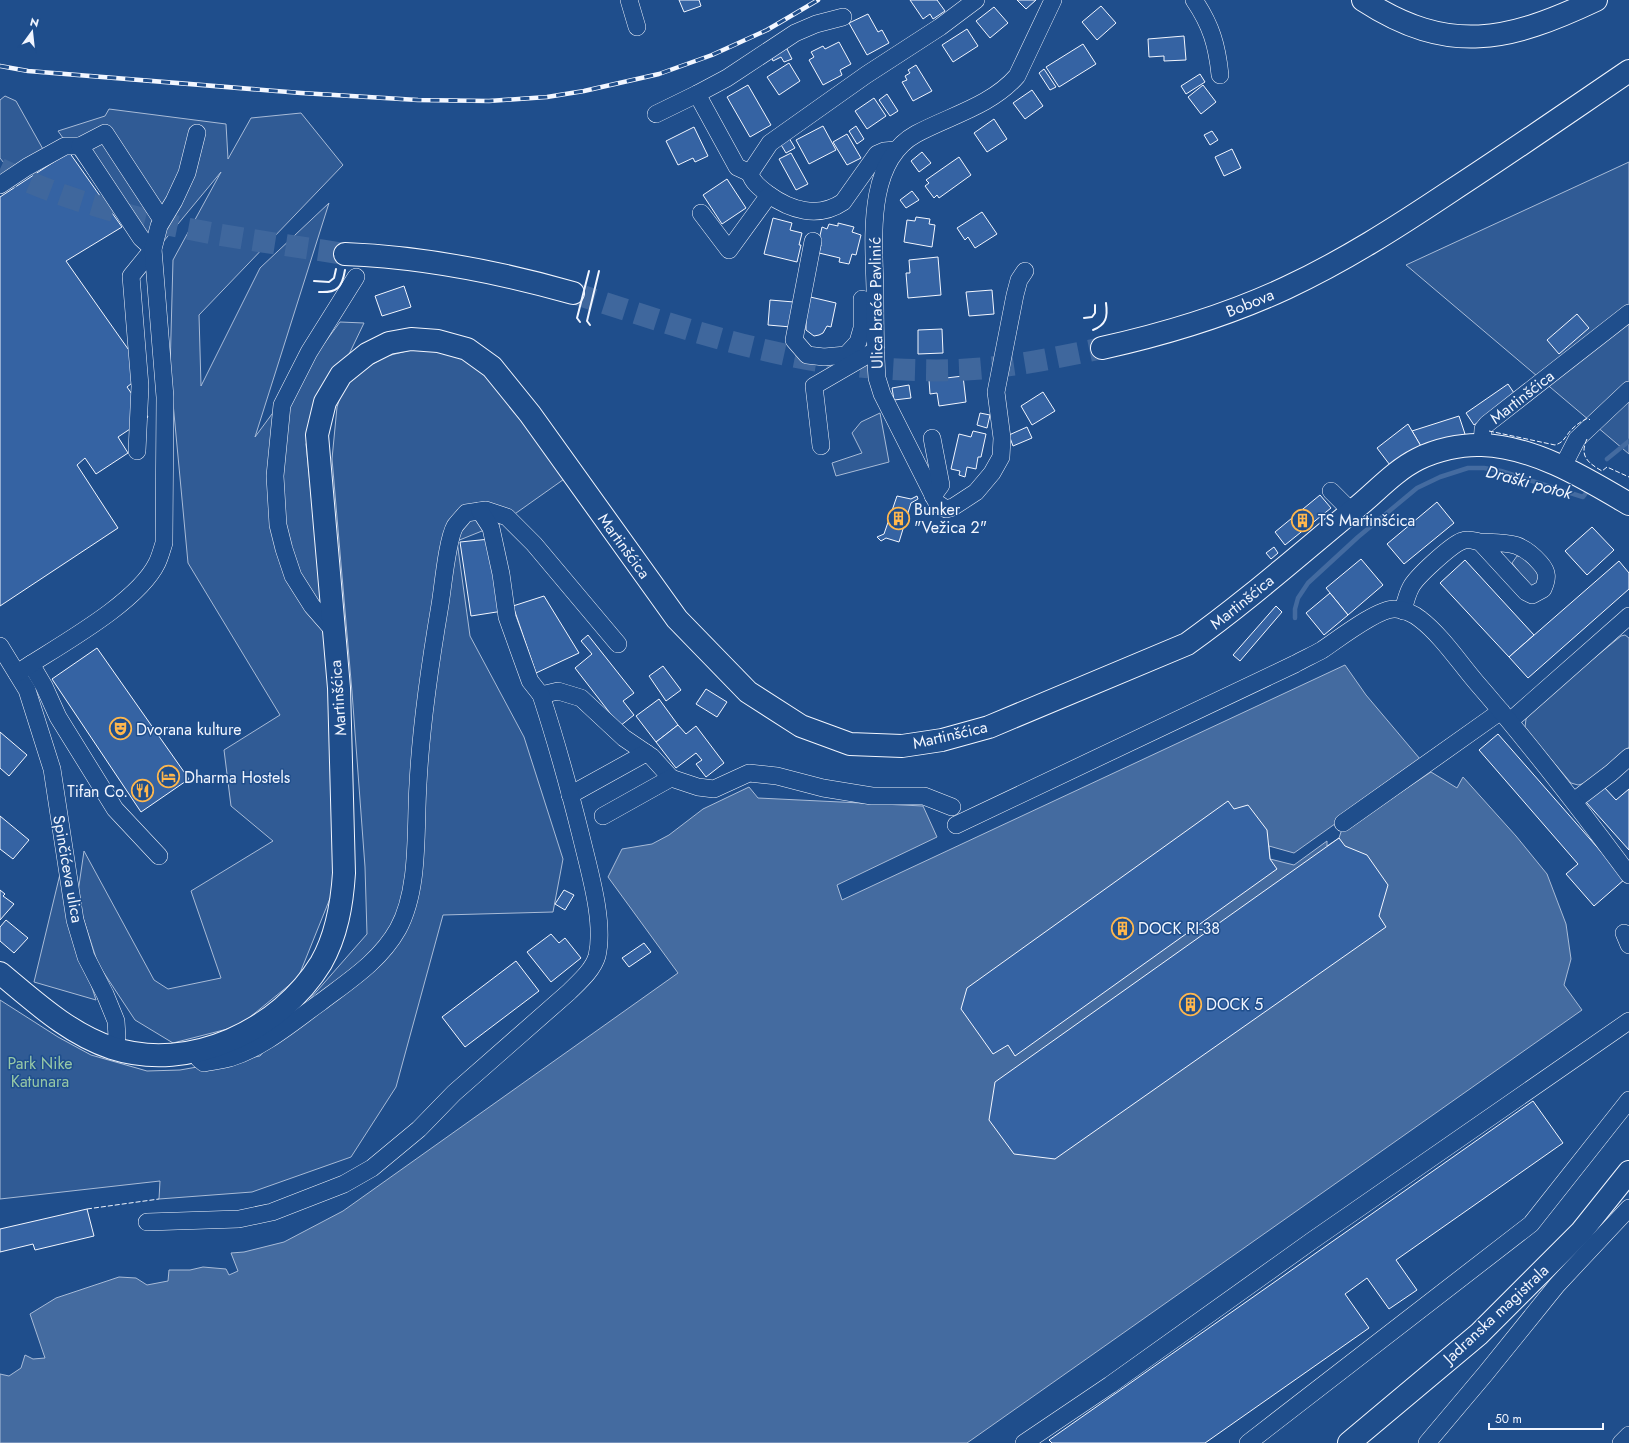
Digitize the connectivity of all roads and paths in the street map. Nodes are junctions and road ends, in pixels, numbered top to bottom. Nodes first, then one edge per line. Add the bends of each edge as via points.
1 (629, 0) edge
2 (976, 0) edge
3 (1053, 0) edge
4 (1194, 0) edge
5 (1364, 0) edge
6 (1596, 0) edge
7 (843, 17) dead end
8 (637, 27) dead end
9 (1629, 71) edge
10 (1220, 75) dead end
11 (697, 94) junction
12 (656, 114) dead end
13 (197, 133) dead end
14 (80, 146) junction
15 (895, 150) junction
16 (750, 173) junction
17 (0, 185) edge
18 (769, 195) junction
19 (701, 213) dead end
20 (162, 220) junction
21 (813, 241) dead end
22 (153, 249) junction
23 (345, 254) tunnel mouth
24 (1025, 271) dead end
25 (356, 277) dead end
26 (573, 294) tunnel mouth
27 (862, 299) dead end
28 (1629, 313) edge
29 (858, 342) junction
30 (876, 343) junction
31 (1102, 348) tunnel mouth
32 (1629, 390) edge
33 (932, 438) dead end
34 (1482, 445) junction
35 (821, 446) dead end
36 (137, 451) dead end
37 (1562, 468) junction
38 (1331, 491) dead end
39 (933, 496) junction
40 (1629, 504) edge
41 (480, 511) junction
42 (1352, 512) junction
43 (1480, 542) dead end
44 (1403, 611) junction
45 (1629, 616) edge
46 (333, 630) junction
47 (618, 644) dead end
48 (0, 646) edge
49 (24, 669) junction
50 (541, 695) junction
51 (1506, 716) junction
52 (646, 752) junction
53 (1629, 757) edge
54 (671, 778) junction
55 (570, 795) junction
56 (1574, 801) junction
57 (952, 807) dead end
58 (603, 816) dead end
59 (1343, 823) dead end
60 (956, 825) dead end
61 (159, 856) dead end
62 (1629, 875) edge
63 (0, 973) edge
64 (1629, 1021) edge
65 (114, 1049) junction
66 (196, 1051) junction
67 (1629, 1100) edge
68 (1629, 1172) edge
69 (1629, 1208) edge
70 (147, 1222) dead end
71 (1629, 1435) edge
72 (1024, 1443) edge
73 (1248, 1443) edge
74 (1349, 1443) edge
75 (1427, 1443) edge
76 (1621, 1443) edge

1 - 8 street
2 - 16 street via 770,143
3 - 15 street, Ulica braće Pavlinić via 1017,76 1011,83 971,109 916,134
4 - 10 street via 1210,26 1216,42
5 - 6 main road via 1407,24 1431,32 1465,37 1491,36 1534,27
7 - 11 street via 795,33 727,78
9 - 31 main road, Bobova via 1387,234 1320,272 1250,304 1177,329
11 - 12 street
11 - 16 street, Ulica braće Pavlinić via 737,167
13 - 20 street via 188,173
14 - 17 street via 65,146
14 - 20 street via 105,133
14 - 22 street via 141,238
15 - 18 street, Ulica braće Pavlinić via 877,154 850,194 835,208 820,212 799,210
15 - 30 street, Ulica braće Pavlinić via 877,196 874,235
16 - 18 street, Ulica braće Pavlinić via 751,178
18 - 19 street via 728,250
20 - 22 street
21 - 29 street via 794,340 807,355 824,357 846,355
22 - 36 street via 131,276 140,386
22 - 49 street via 165,397 164,543 157,563 132,594
23 - 26 main road via 456,265
24 - 39 street, Ulica braće Pavlinić via 1019,280 1015,295 996,392 1002,438 1001,457 992,474 976,492 960,504 946,509 937,503
25 - 46 street via 309,352 282,405 275,476 278,525 293,576 312,606
27 - 29 street via 862,328
28 - 34 street, Martinšćica via 1487,424 1483,429
29 - 30 street
30 - 35 street via 814,386
30 - 39 street, Ulica braće Pavlinić via 877,378 882,394
32 - 37 street via 1577,439
33 - 39 street via 941,485
34 - 37 main road via 1521,452
34 - 42 main road, Martinšćica via 1449,448 1418,459 1395,474
37 - 40 main road
38 - 42 street
41 - 47 street via 486,510 506,517 534,544
41 - 50 street via 491,528 507,617 530,681
41 - 66 street via 466,513 455,527 449,550 432,652 422,739 410,896 398,929 388,945 368,967 256,1047 231,1058 204,1063
42 - 46 main road, Martinšćica via 1216,624 1187,644 989,727 942,740 902,746 850,744 801,726 748,692 682,624 610,528 530,414 492,367 467,349 438,341 411,339 389,343 367,354 341,375 325,402 317,434
43 - 44 street via 1462,540 1423,572 1410,587
44 - 51 street via 1420,619
44 - 60 street via 1388,609 1376,614 1320,651 1295,664
45 - 51 street
46 - 66 main road, Martinšćica via 344,827 344,880 337,925 321,962 310,979 282,1008 239,1037
48 - 49 street, Spinčićeva ulica
49 - 61 street via 44,686 58,717 116,809
49 - 65 street, Spinčićeva ulica via 27,690 52,770 75,920 86,957 116,1021 117,1037
50 - 52 street via 558,691 581,698 624,738
50 - 55 street
51 - 56 street
51 - 59 street
52 - 54 street
52 - 55 street
53 - 56 street
54 - 57 street via 698,787 714,789 749,773 777,776 823,788 872,796 924,796
54 - 58 street
55 - 70 street via 595,899 598,936 597,957 569,992 454,1093 419,1129 372,1168 344,1184 272,1212 239,1219
56 - 62 street
63 - 65 main road, Martinšćica via 43,1009 72,1029
64 - 72 street
65 - 66 main road, Martinšćica via 142,1054
67 - 73 street via 1531,1224
68 - 74 main road, Jadranska magistrala via 1581,1232 1479,1334
69 - 75 street via 1557,1285
71 - 76 street

